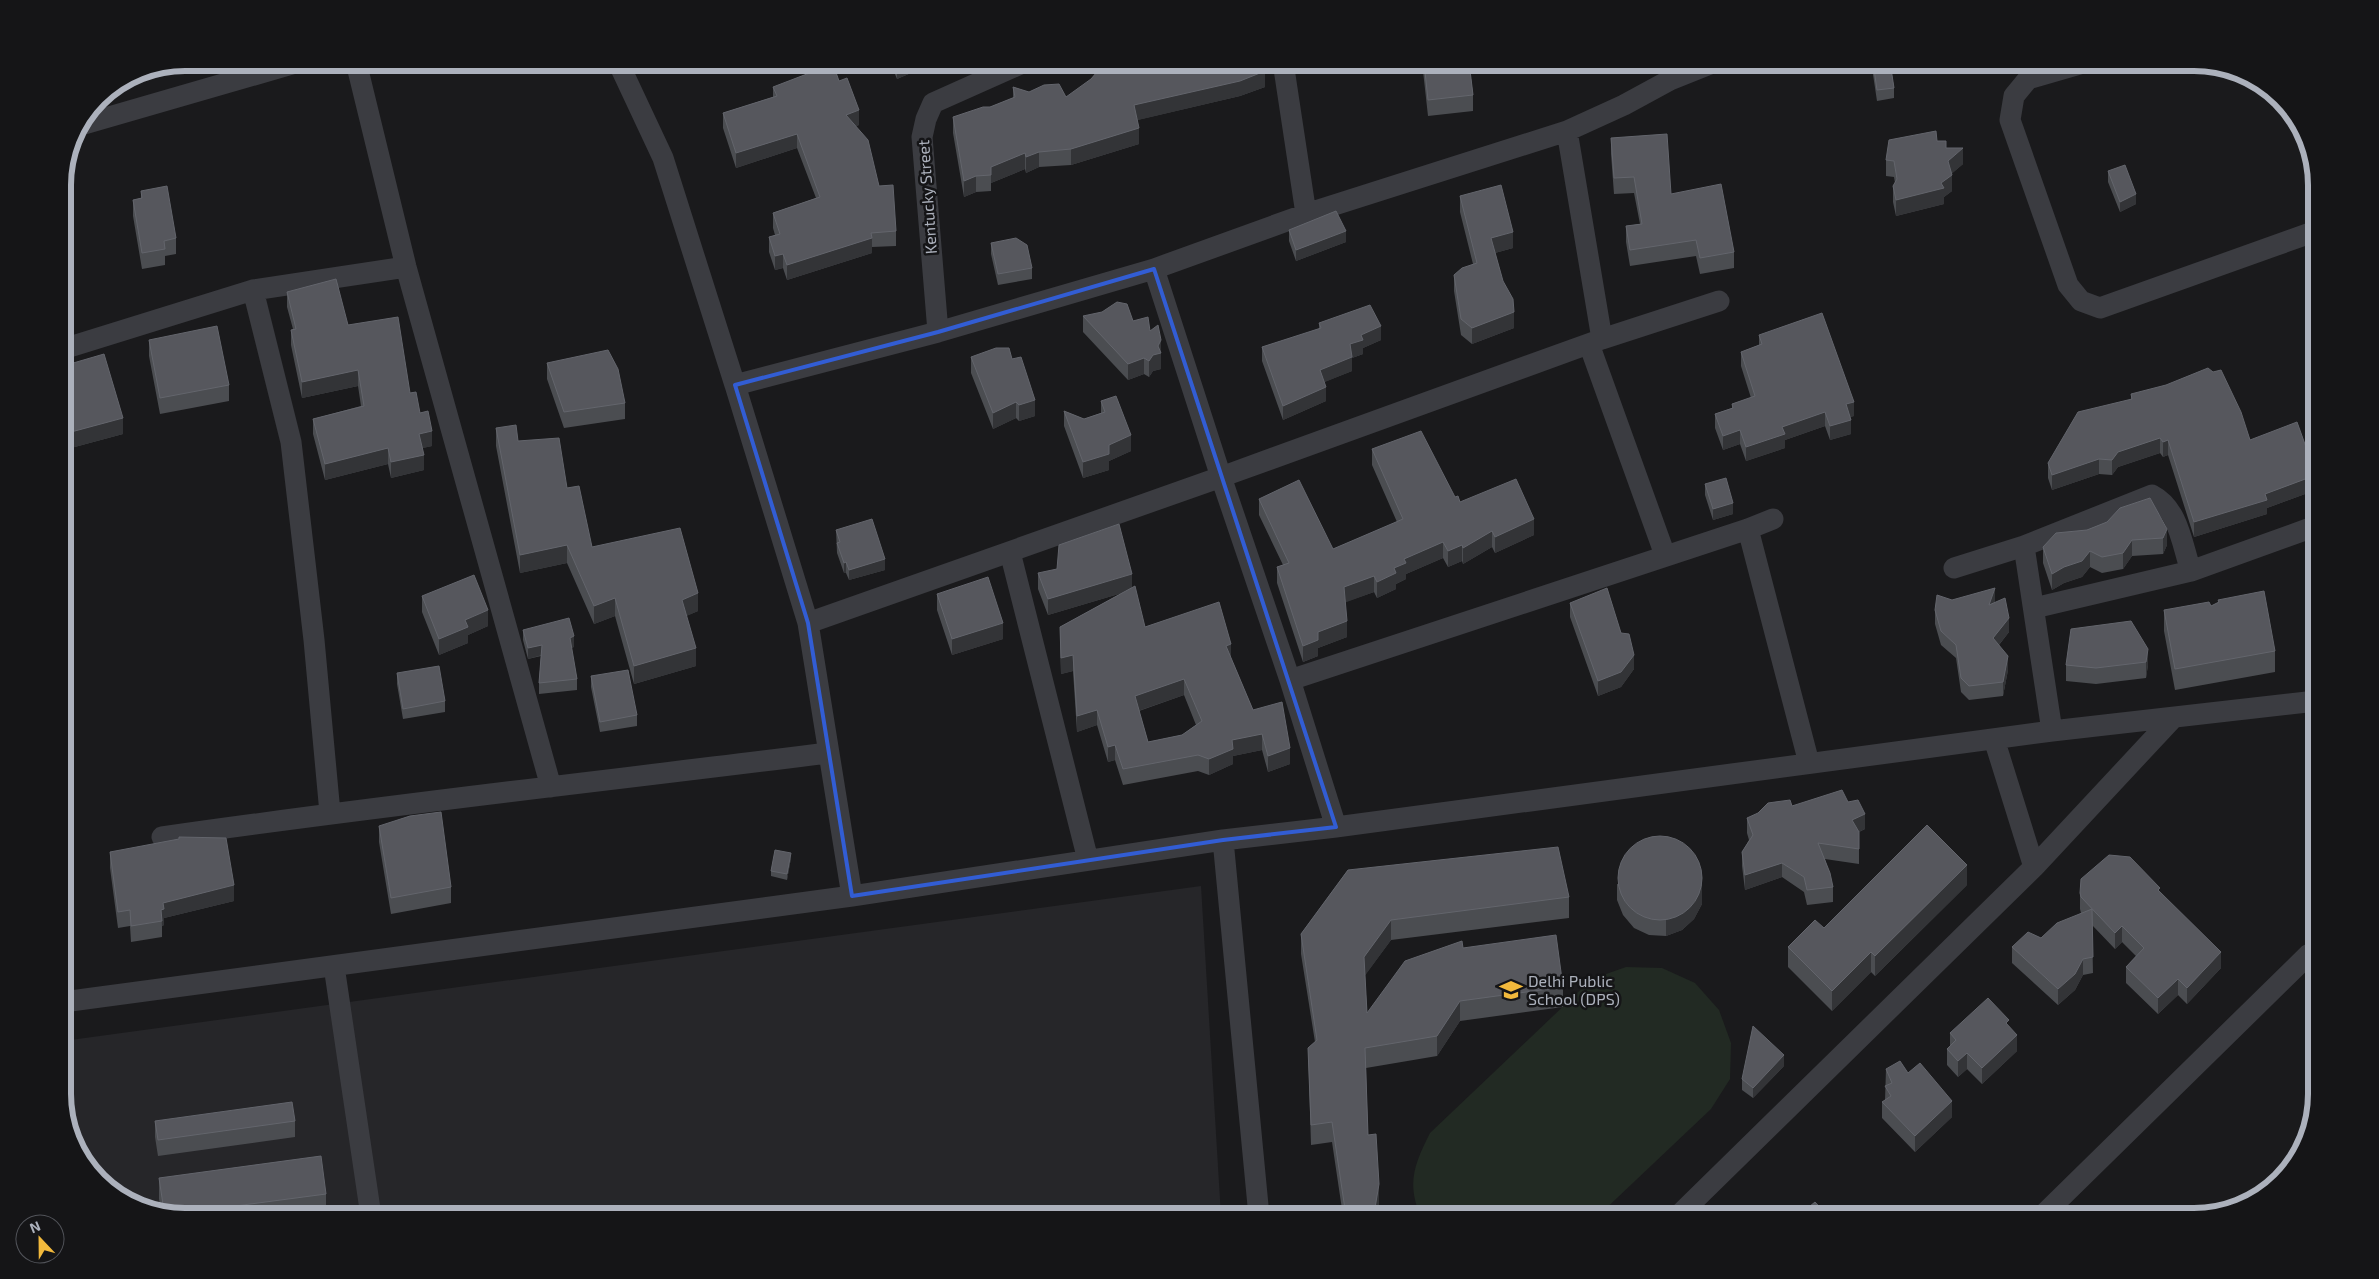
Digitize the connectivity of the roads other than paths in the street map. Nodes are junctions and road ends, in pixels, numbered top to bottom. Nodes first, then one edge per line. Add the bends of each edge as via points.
1 (268, 71) edge
2 (358, 71) edge
3 (622, 71) edge
4 (1005, 71) edge
5 (1284, 71) edge
6 (1671, 71) edge
7 (2055, 71) edge
8 (90, 122) edge
9 (1567, 131) junction
10 (1306, 214) junction
11 (2308, 234) edge
12 (406, 266) junction
13 (1154, 269) junction
14 (253, 290) junction
15 (1719, 301) dead end
16 (938, 332) junction
17 (1596, 342) junction
18 (71, 347) edge
19 (735, 385) junction
20 (1220, 477) junction
21 (1773, 519) dead end
22 (1748, 529) junction
23 (2308, 529) edge
24 (2024, 546) junction
25 (1010, 552) junction
26 (1665, 555) junction
27 (1954, 568) dead end
28 (2191, 571) junction
29 (2034, 608) junction
30 (808, 623) junction
31 (1290, 680) junction
32 (2308, 702) edge
33 (2172, 718) junction
34 (2052, 731) junction
35 (1994, 739) junction
36 (828, 753) junction
37 (1810, 764) junction
38 (551, 787) junction
39 (330, 813) junction
40 (1336, 827) junction
41 (162, 837) dead end
42 (1223, 840) junction
43 (1088, 860) junction
44 (2034, 867) junction
45 (852, 896) junction
46 (2308, 955) edge
47 (334, 966) junction
48 (71, 1001) edge
49 (370, 1208) edge
50 (1258, 1208) edge
51 (1686, 1208) edge
52 (2050, 1208) edge

1 - 8 street
2 - 12 street
3 - 19 street via 663,158
4 - 16 street, Kentucky Street via 933,103 926,119 922,137
5 - 10 street
6 - 9 street via 1624,105
7 - 11 street via 2028,79 2014,96 2010,120 2068,285 2081,301 2100,308
9 - 10 street
9 - 17 street
10 - 13 street
12 - 14 street
12 - 38 street
13 - 16 street
13 - 20 street
14 - 18 street
14 - 39 street via 291,442
15 - 17 street
16 - 19 street
17 - 20 street
17 - 26 street
19 - 30 street
20 - 25 street
20 - 31 street
21 - 22 street
22 - 26 street
22 - 37 street
23 - 28 street
24 - 27 street
24 - 28 street via 2152,495 2171,511
24 - 29 street
25 - 30 street
25 - 43 street
26 - 31 street
28 - 29 street
29 - 34 street
30 - 36 street
31 - 40 street
32 - 33 street
33 - 34 street
33 - 44 street
34 - 35 street
35 - 37 street
35 - 44 street
36 - 38 street
36 - 45 street
37 - 40 street
38 - 39 street
39 - 41 street
40 - 42 street
42 - 43 street
42 - 50 street
43 - 45 street
44 - 51 street
45 - 47 street
46 - 52 street
47 - 48 street
47 - 49 street

